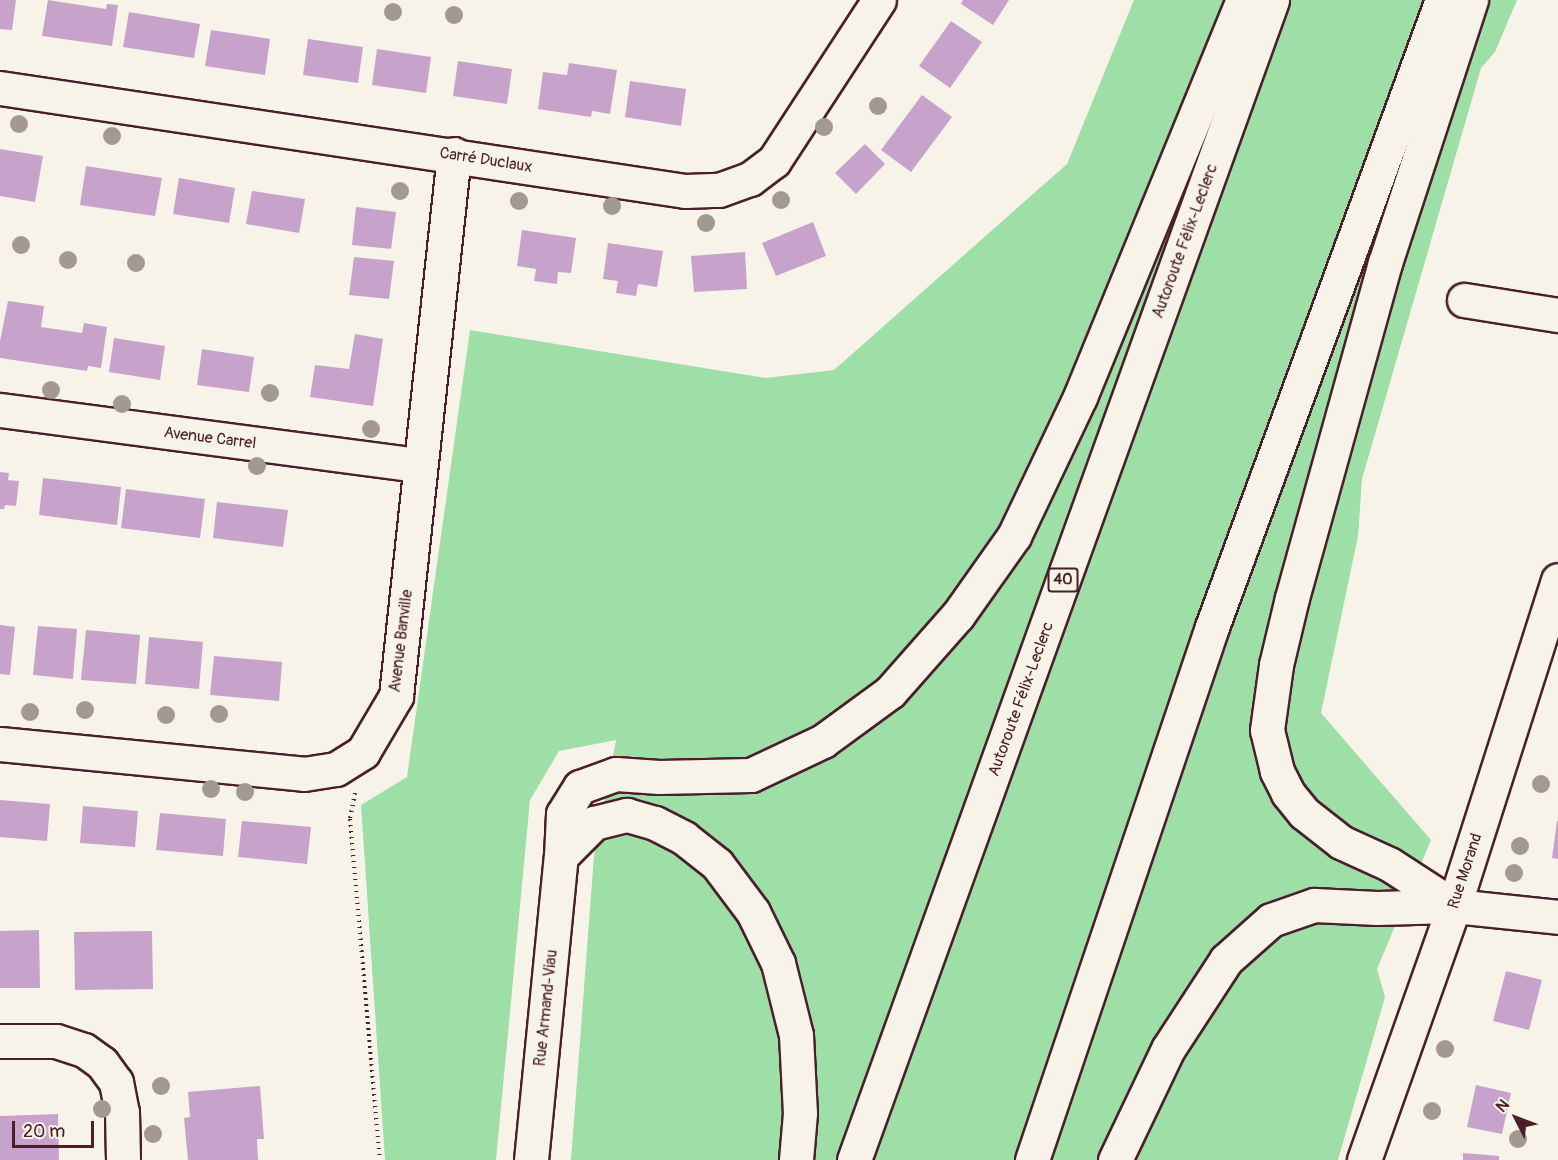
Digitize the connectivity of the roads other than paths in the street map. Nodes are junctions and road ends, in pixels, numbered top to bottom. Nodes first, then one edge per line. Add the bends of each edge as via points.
1 (879, 0) edge
2 (1243, 0) edge
3 (1272, 0) edge
4 (1442, 0) edge
5 (1471, 0) edge
6 (0, 88) edge
7 (454, 154) junction
8 (1464, 300) dead end
9 (1558, 315) edge
10 (0, 410) edge
11 (419, 465) junction
12 (1558, 580) edge
13 (1552, 627) edge
14 (0, 744) edge
15 (561, 856) junction
16 (1454, 906) junction
17 (1558, 917) edge
18 (0, 1041) edge
19 (123, 1160) edge
20 (531, 1160) edge
21 (796, 1160) edge
22 (854, 1160) edge
23 (1032, 1160) edge
24 (1115, 1160) edge
25 (1364, 1160) edge

1 - 7 main road, Carré Duclaux via 774,161 750,179 720,190 685,191
2 - 15 main road, Rue Armand-Viau via 1080,397 1014,536 958,615 890,692 823,741 751,775 616,774 580,787 562,814
3 - 22 main road, Autoroute Félix-Leclerc / 40
4 - 23 main road via 1212,627
5 - 16 main road via 1385,263 1292,598 1276,665 1267,730 1277,771 1304,813 1341,842 1389,864
6 - 7 main road, Carré Duclaux
7 - 11 main road, Avenue Banville
8 - 9 main road
10 - 11 main road, Avenue Carrel
11 - 14 main road, Avenue Banville via 396,696 363,752 336,769 304,774
12 - 13 main road, Rue Morand
13 - 16 main road, Rue Morand
15 - 20 main road, Rue Armand-Viau
15 - 21 main road via 594,824 627,815 655,823 684,838 717,864 753,912 778,963 796,1035 800,1113
16 - 17 main road
16 - 24 main road via 1314,905 1271,920 1226,960 1168,1049
16 - 25 main road, Rue Morand
18 - 19 main road via 56,1041 84,1050 102,1063 116,1082 122,1112

